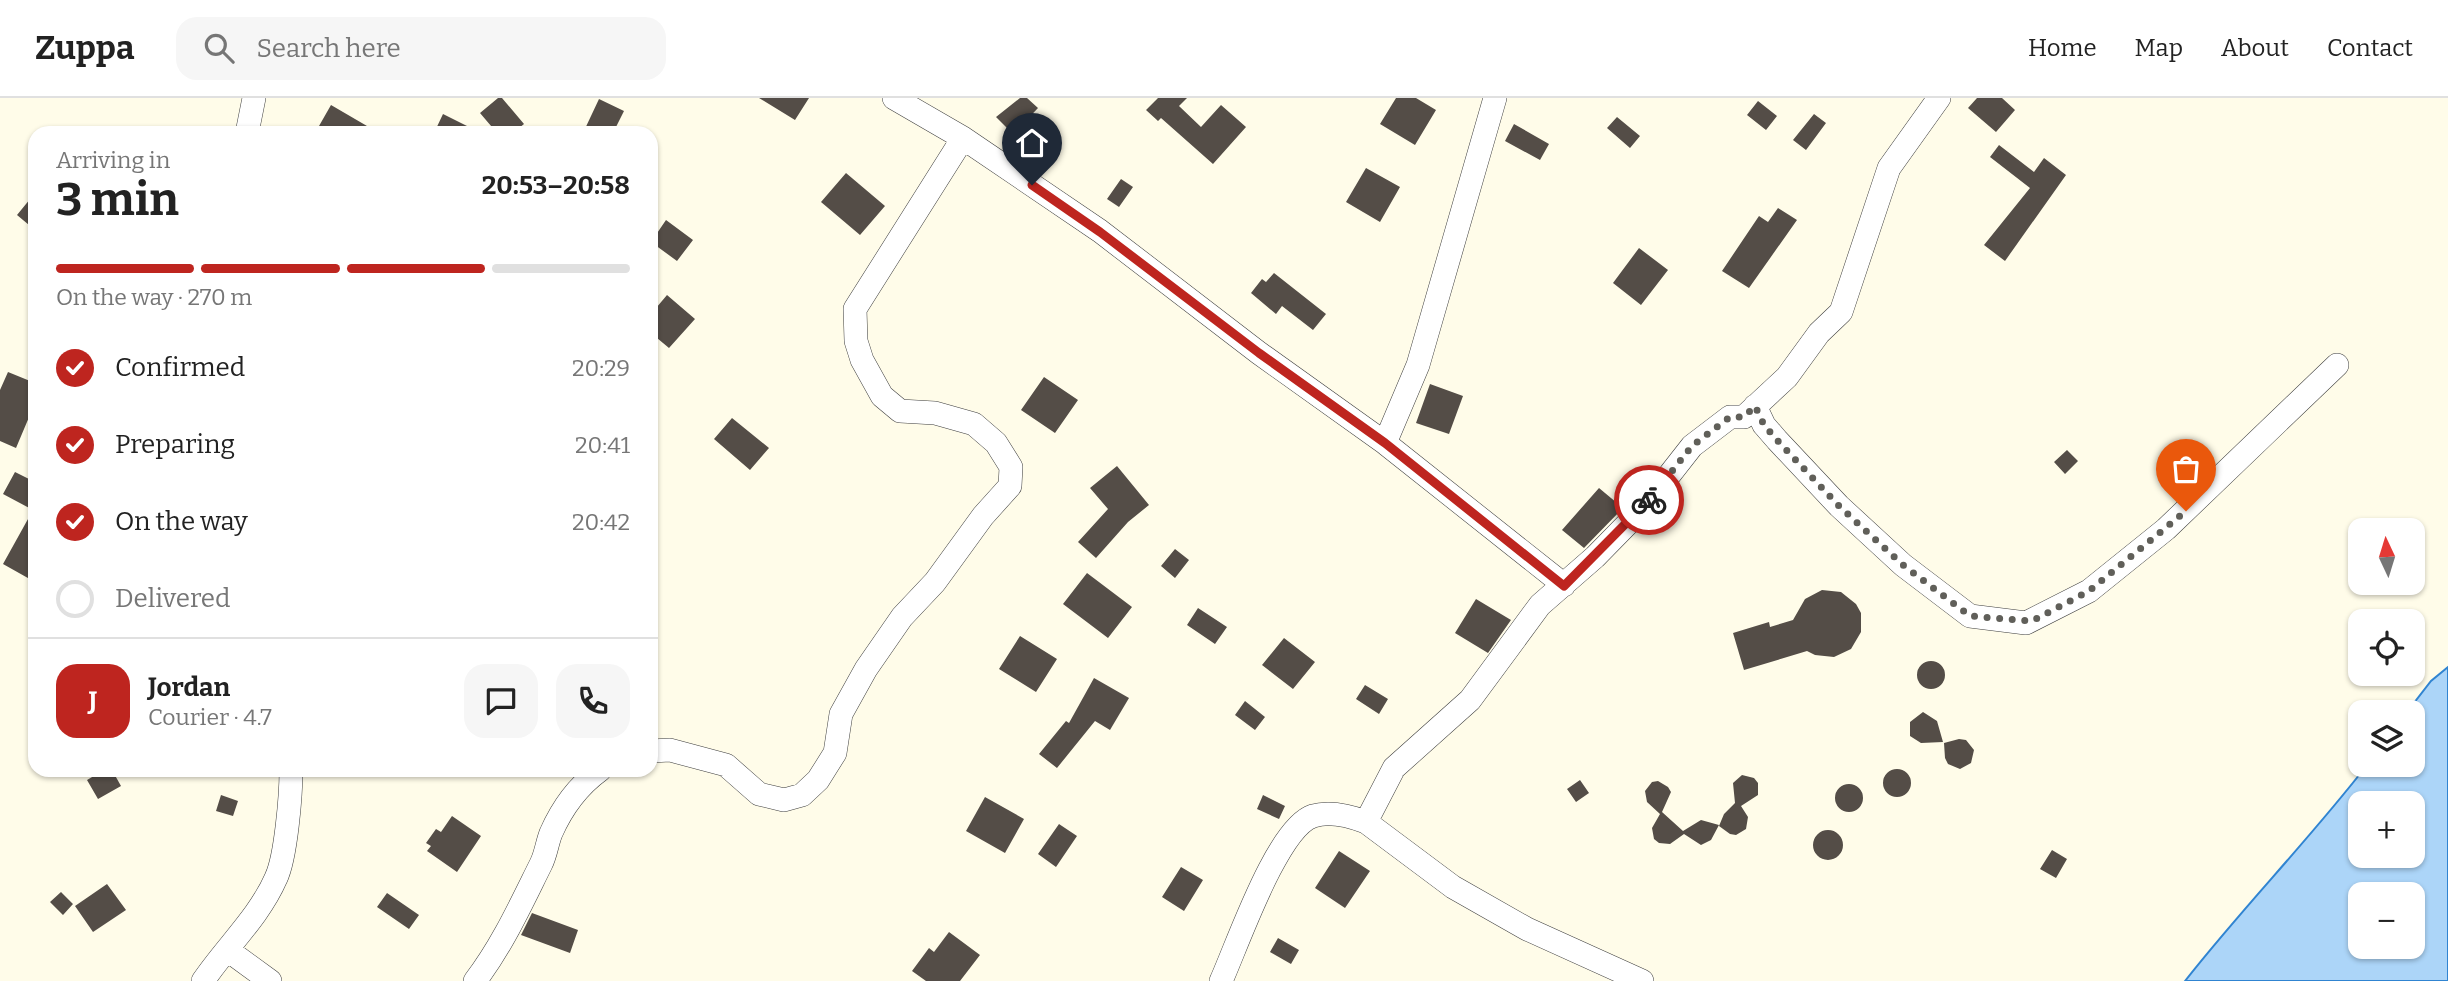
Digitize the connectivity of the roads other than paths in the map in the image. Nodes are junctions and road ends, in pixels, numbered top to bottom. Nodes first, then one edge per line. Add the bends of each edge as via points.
1 (254, 98) edge
2 (894, 98) edge
3 (1495, 98) edge
4 (1939, 98) edge
5 (248, 126) edge
6 (963, 138) junction
7 (2337, 365) dead end
8 (1755, 406) junction
9 (1385, 443) junction
10 (1564, 586) junction
11 (658, 751) edge
12 (291, 777) edge
13 (591, 777) edge
14 (1366, 822) junction
15 (229, 951) junction
16 (203, 981) edge
17 (270, 981) edge
18 (475, 981) edge
19 (1221, 981) edge
20 (1642, 981) edge

1 - 5 street
2 - 6 street
3 - 9 street via 1418,365
4 - 8 street via 1889,167 1841,312 1819,333 1787,377
6 - 9 street via 1100,232
6 - 11 street via 855,309 856,341 882,396 900,411 934,413 974,424 996,443 1011,467 1010,486 902,617 866,669 841,714 835,753 818,780 802,794 784,800 759,794 726,765
7 - 8 street via 2166,529 2089,591 2026,623 1970,616 1903,565 1777,440
8 - 10 street via 1744,417 1730,417 1692,446 1645,506
9 - 10 street
10 - 14 street via 1540,605 1470,700 1394,768
12 - 15 street via 277,877
13 - 18 street via 564,810 496,953
14 - 19 street via 1324,814 1309,817 1268,870
14 - 20 street via 1453,887 1527,929
15 - 16 street
15 - 17 street

